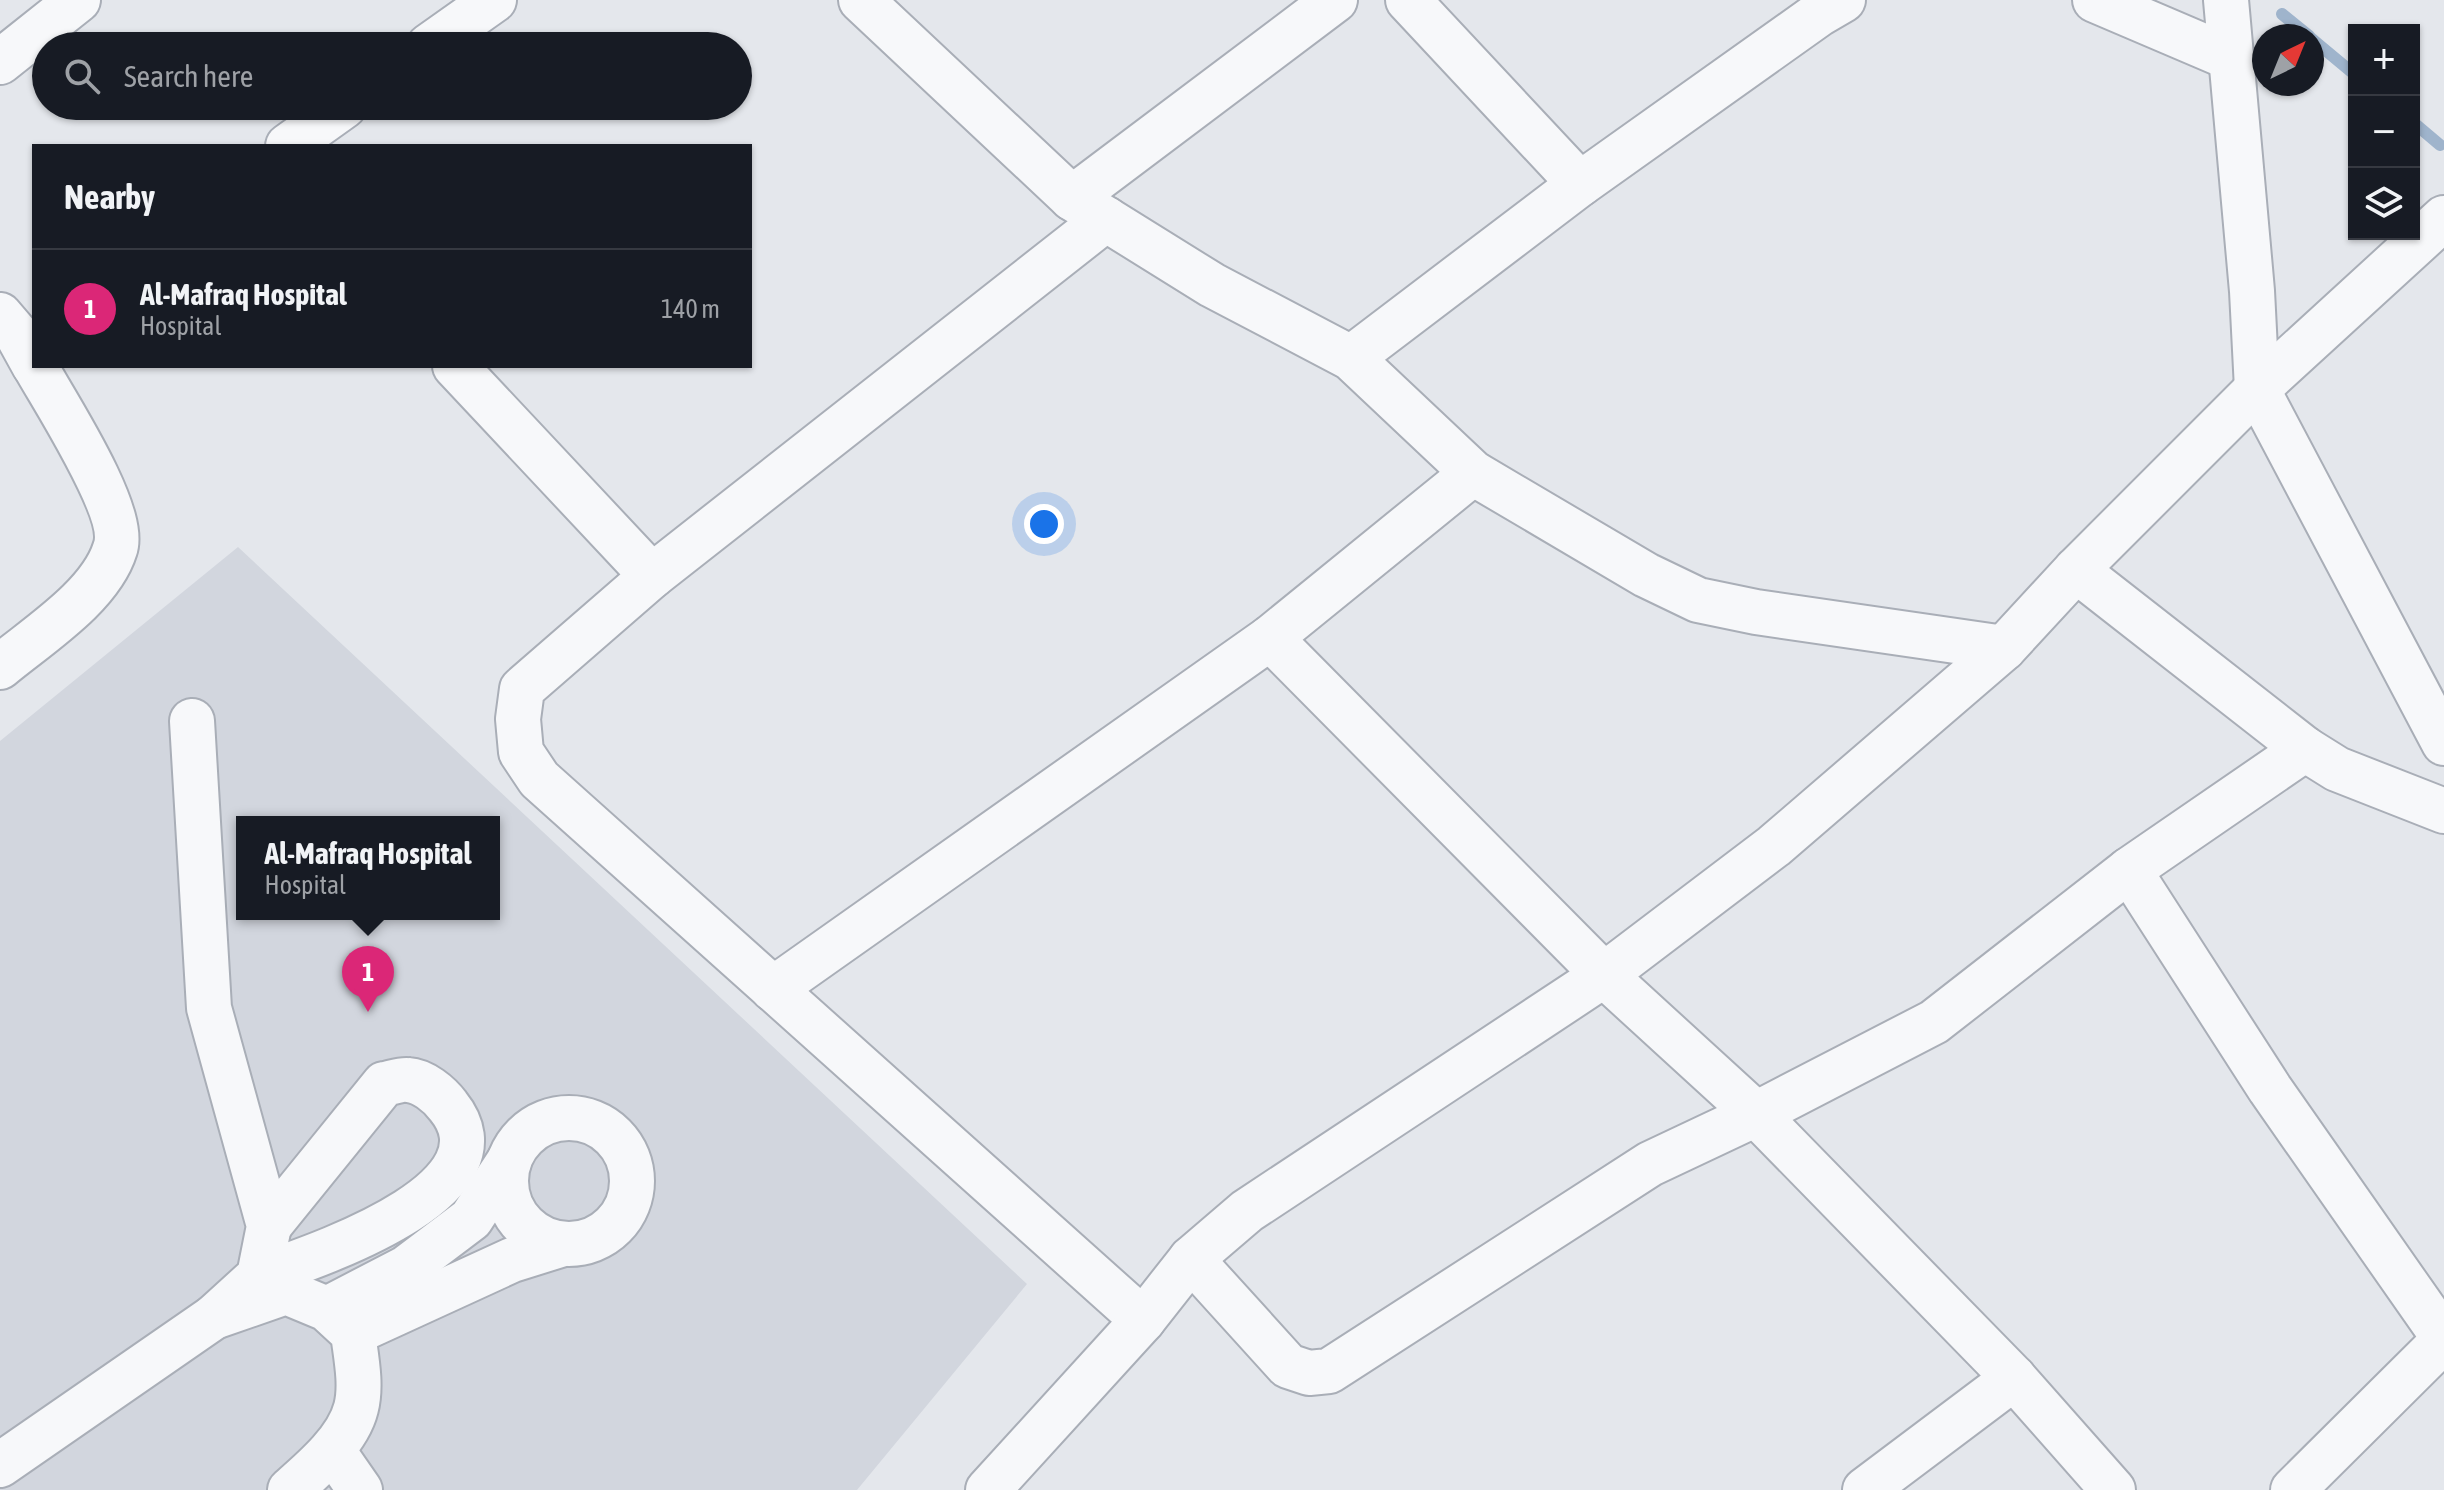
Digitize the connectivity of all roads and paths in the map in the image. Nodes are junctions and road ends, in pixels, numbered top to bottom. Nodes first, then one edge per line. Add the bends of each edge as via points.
1 (78, 0) edge
2 (494, 0) edge
3 (861, 0) edge
4 (1335, 0) edge
5 (1408, 0) edge
6 (2095, 0) edge
7 (2226, 0) edge
8 (1824, 5) edge
9 (38, 32) edge
10 (449, 32) edge
11 (32, 37) edge
12 (2231, 58) junction
13 (0, 62) edge
14 (324, 120) edge
15 (291, 144) edge
16 (1580, 184) junction
17 (1089, 208) junction
18 (2443, 220) edge
19 (1351, 358) junction
20 (38, 368) edge
21 (457, 368) edge
22 (2257, 389) junction
23 (1473, 473) junction
24 (2076, 570) junction
25 (652, 576) junction
26 (1270, 638) junction
27 (2004, 648) junction
28 (0, 667) edge
29 (192, 721) dead end
30 (2444, 743) edge
31 (2305, 749) junction
32 (2444, 811) edge
33 (2129, 870) junction
34 (1604, 975) junction
35 (773, 989) junction
36 (1756, 1114) junction
37 (509, 1161) junction
38 (269, 1226) junction
39 (560, 1245) junction
40 (1191, 1259) junction
41 (259, 1276) junction
42 (214, 1317) junction
43 (1143, 1320) junction
44 (340, 1321) junction
45 (2444, 1339) edge
46 (2014, 1378) junction
47 (333, 1451) junction
48 (0, 1465) edge
49 (290, 1490) edge
50 (360, 1490) edge
51 (988, 1490) edge
52 (1865, 1490) edge
53 (2113, 1490) edge
54 (2293, 1490) edge

1 - 9 street
2 - 10 street
3 - 17 street
4 - 17 street
5 - 16 street
6 - 12 street
7 - 12 street
8 - 16 street
11 - 13 street
12 - 22 street
14 - 15 street
16 - 19 street
17 - 19 street via 1212,285
17 - 25 street
18 - 22 street
19 - 23 street
20 - 28 street via 108,498 117,528 116,548 86,595
21 - 25 street
22 - 24 street
22 - 30 street
23 - 26 street
23 - 27 street via 1698,600
24 - 27 street
24 - 31 street
25 - 35 street via 522,689 521,752 539,779
26 - 34 street
26 - 35 street
27 - 34 street via 1774,846
29 - 38 street via 209,1008
31 - 32 street via 2337,769
31 - 33 street
33 - 36 street via 1934,1022
33 - 45 street via 2270,1089
34 - 36 street
34 - 40 street via 1247,1211
35 - 43 street
36 - 40 street via 1650,1164 1329,1371 1309,1373 1288,1366
36 - 46 street
37 - 39 street via 505,1183 516,1217 532,1233
37 - 39 street via 519,1142 556,1119 593,1123 623,1148 632,1191 625,1212 603,1235 582,1244
37 - 44 street via 471,1219
38 - 41 street
38 - 41 street via 384,1084 408,1080 431,1089 450,1107 461,1132 461,1155 440,1187 343,1246
39 - 44 street
40 - 43 street
41 - 42 street
42 - 44 street via 286,1292
42 - 48 street
43 - 51 street
44 - 47 street via 358,1372 356,1409
45 - 54 street
46 - 52 street
46 - 53 street
47 - 49 street
47 - 50 street

